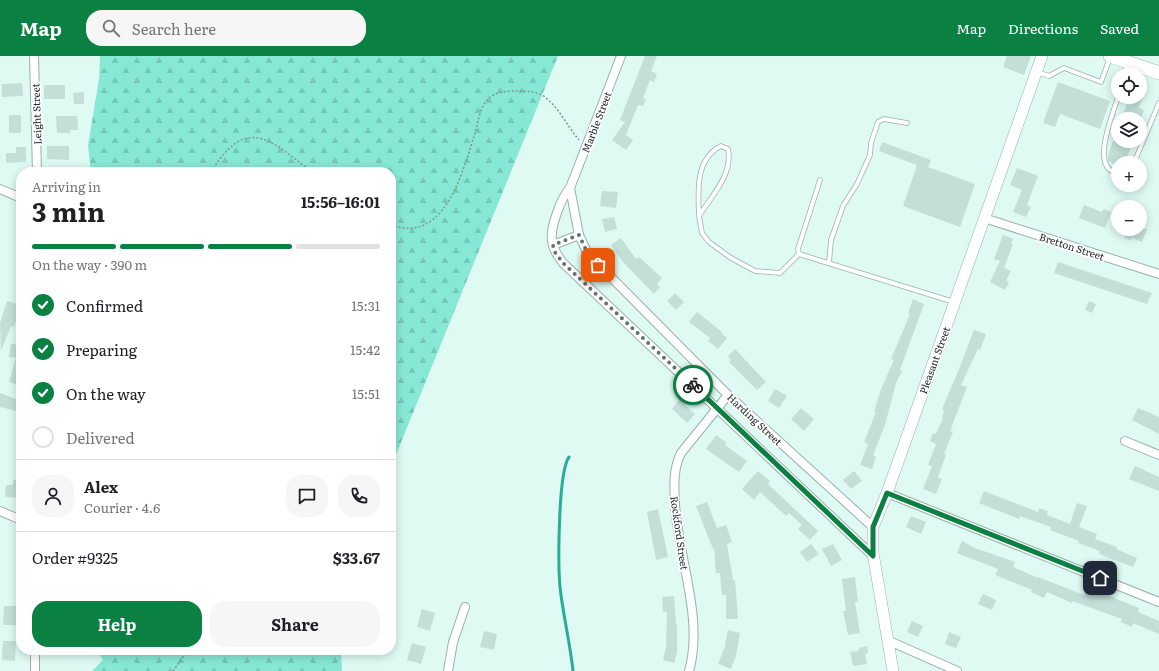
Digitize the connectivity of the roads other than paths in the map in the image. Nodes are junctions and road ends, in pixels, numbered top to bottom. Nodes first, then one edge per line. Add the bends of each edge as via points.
1 (34, 56) edge
2 (621, 56) edge
3 (1042, 56) edge
4 (1110, 56) edge
5 (1128, 62) junction
6 (1126, 68) edge
7 (1036, 72) junction
8 (1159, 73) edge
9 (1159, 103) edge
10 (1116, 104) edge
11 (907, 123) dead end
12 (1137, 156) edge
13 (37, 167) edge
14 (1111, 171) edge
15 (820, 180) dead end
16 (570, 188) junction
17 (0, 189) edge
18 (16, 196) edge
19 (699, 216) junction
20 (984, 218) junction
21 (579, 235) junction
22 (553, 245) junction
23 (799, 254) junction
24 (829, 263) junction
25 (1159, 274) edge
26 (954, 302) junction
27 (728, 395) junction
28 (717, 408) junction
29 (1125, 441) dead end
30 (1159, 455) edge
31 (887, 493) junction
32 (0, 511) edge
33 (16, 518) edge
34 (873, 527) junction
35 (873, 556) junction
36 (1159, 602) edge
37 (465, 607) dead end
38 (887, 640) junction
39 (35, 655) edge
40 (35, 671) edge
41 (448, 671) edge
42 (689, 671) edge
43 (893, 671) edge
44 (957, 671) edge

1 - 13 street, Leight Street
2 - 16 street, Marble Street
3 - 7 street, Pleasant Street
4 - 5 main road
4 - 7 lane via 1101,82 1064,68 1049,76
5 - 6 lane
5 - 8 main road
7 - 20 street, Pleasant Street
9 - 12 lane
10 - 14 lane via 1103,148 1103,158
11 - 24 lane via 884,119 878,122 870,155 857,184 843,206 831,240
15 - 23 lane via 798,249
16 - 21 street
16 - 22 street, Marble Street via 565,194 552,230
17 - 18 street
19 - 19 lane via 727,171 730,159 728,149 721,146 711,151 700,174
19 - 23 lane via 702,233 709,242 755,271 780,273
20 - 25 street, Bretton Street
20 - 26 street, Pleasant Street
21 - 22 street
21 - 27 street, Harding Street via 588,254
22 - 28 street, Harding Street via 554,251 563,263
23 - 24 lane
24 - 26 lane
26 - 31 street, Pleasant Street
27 - 28 street, Rockford Street
27 - 34 street, Harding Street
28 - 35 street, Harding Street
28 - 42 street, Rockford Street via 681,453 677,461 674,486 676,518 692,620 694,645
29 - 30 street
31 - 34 street, Pleasant Street
31 - 36 street
32 - 33 street
34 - 35 street, Pleasant Street
35 - 38 street, Pleasant Street
37 - 41 street via 453,642
38 - 43 street, Pleasant Street
38 - 44 street
39 - 40 street

